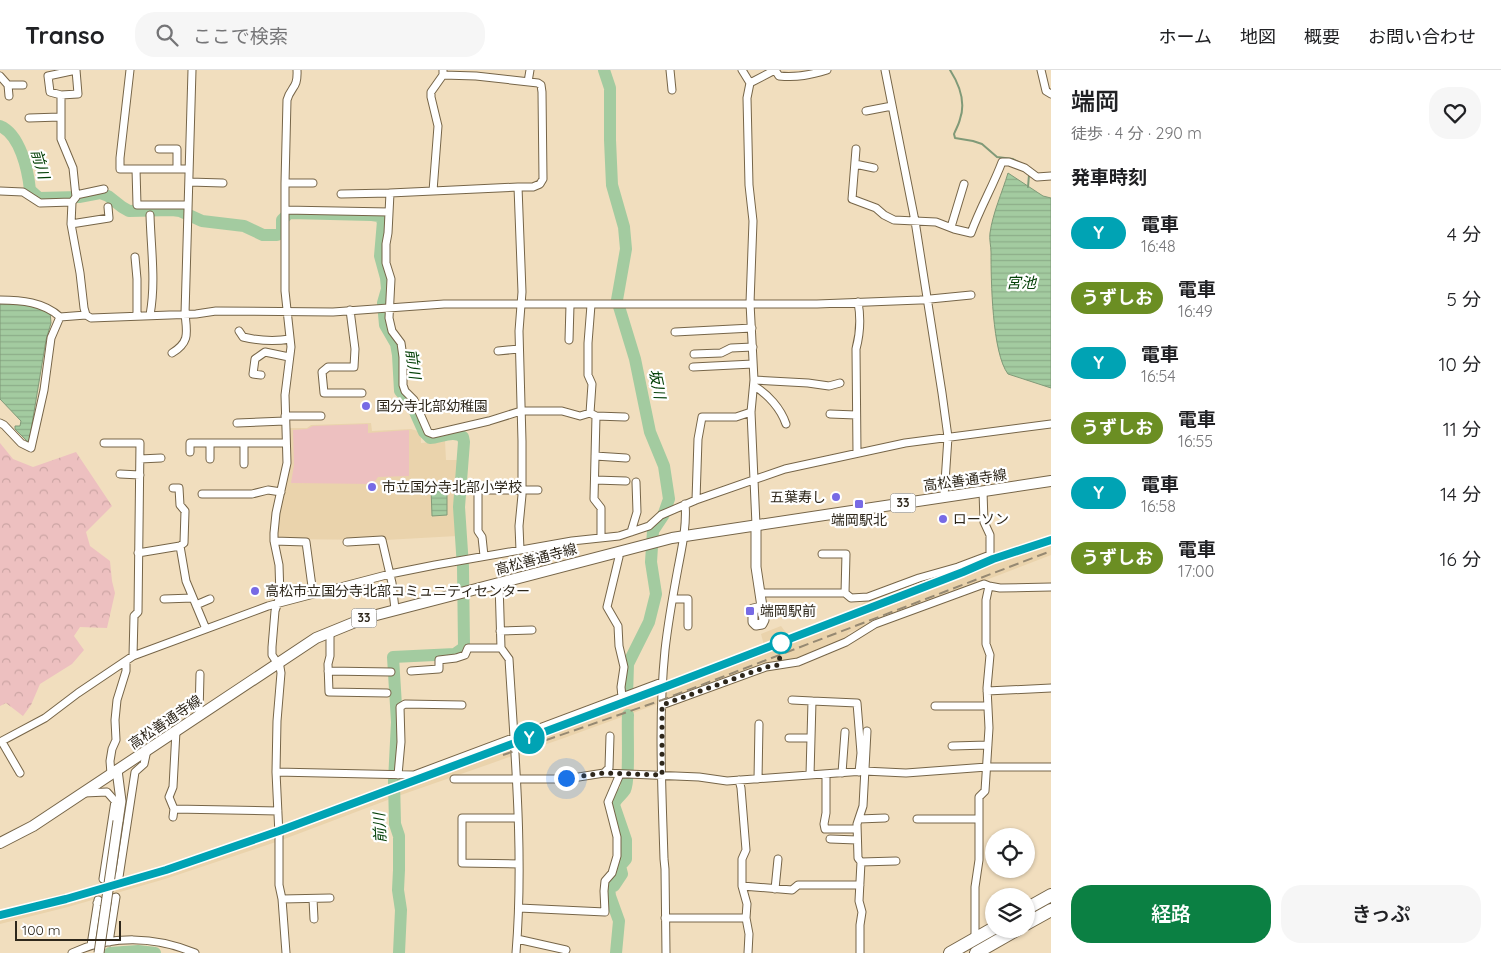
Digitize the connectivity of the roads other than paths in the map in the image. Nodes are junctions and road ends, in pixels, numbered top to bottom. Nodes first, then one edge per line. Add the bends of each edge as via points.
1 (76, 70) edge
2 (130, 70) edge
3 (192, 70) edge
4 (297, 70) edge
5 (530, 70) edge
6 (670, 70) edge
7 (742, 70) edge
8 (775, 70) edge
9 (827, 70) edge
10 (886, 70) edge
11 (1041, 70) edge
12 (443, 72) edge
13 (0, 76) edge
14 (528, 82) junction
15 (750, 83) junction
16 (8, 85) junction
17 (23, 85) dead end
18 (672, 90) dead end
19 (1051, 94) edge
20 (61, 95) junction
21 (9, 96) dead end
22 (892, 106) junction
23 (866, 112) dead end
24 (60, 117) junction
25 (29, 118) dead end
26 (159, 149) dead end
27 (856, 149) dead end
28 (855, 164) junction
29 (189, 168) junction
30 (874, 168) dead end
31 (136, 169) junction
32 (177, 169) junction
33 (1051, 176) edge
34 (189, 182) junction
35 (223, 183) dead end
36 (285, 183) junction
37 (312, 183) dead end
38 (964, 184) dead end
39 (518, 187) junction
40 (104, 189) dead end
41 (0, 191) edge
42 (433, 191) junction
43 (390, 193) junction
44 (341, 194) dead end
45 (74, 198) junction
46 (108, 207) dead end
47 (188, 209) junction
48 (285, 210) junction
49 (388, 212) junction
50 (150, 215) dead end
51 (915, 221) junction
52 (71, 224) junction
53 (951, 227) junction
54 (135, 257) dead end
55 (971, 295) dead end
56 (927, 298) junction
57 (0, 300) edge
58 (858, 302) junction
59 (750, 303) junction
60 (521, 304) junction
61 (570, 305) junction
62 (591, 305) junction
63 (390, 308) junction
64 (350, 310) junction
65 (287, 311) junction
66 (185, 314) junction
67 (86, 315) junction
68 (150, 315) junction
69 (137, 316) junction
70 (60, 317) junction
71 (752, 328) junction
72 (239, 332) dead end
73 (675, 332) dead end
74 (290, 339) junction
75 (570, 340) dead end
76 (753, 347) junction
77 (519, 349) junction
78 (498, 352) dead end
79 (172, 353) dead end
80 (694, 354) dead end
81 (289, 357) junction
82 (753, 364) junction
83 (693, 367) dead end
84 (261, 375) dead end
85 (754, 383) junction
86 (840, 383) dead end
87 (362, 393) dead end
88 (521, 410) junction
89 (751, 412) junction
90 (830, 414) dead end
91 (593, 415) junction
92 (856, 415) junction
93 (321, 416) dead end
94 (625, 417) dead end
95 (285, 419) junction
96 (0, 423) edge
97 (237, 423) dead end
98 (786, 424) dead end
99 (1051, 424) edge
100 (0, 429) edge
101 (8, 430) junction
102 (948, 437) junction
103 (104, 443) dead end
104 (210, 443) junction
105 (244, 443) junction
106 (286, 443) junction
107 (190, 452) dead end
108 (857, 454) junction
109 (595, 456) junction
110 (140, 458) junction
111 (161, 458) dead end
112 (626, 458) dead end
113 (210, 459) dead end
114 (244, 464) dead end
115 (120, 474) dead end
116 (140, 474) junction
117 (753, 479) junction
118 (595, 480) junction
119 (626, 481) dead end
120 (1051, 481) edge
121 (636, 482) dead end
122 (179, 488) dead end
123 (522, 489) junction
124 (538, 490) dead end
125 (984, 491) junction
126 (280, 492) junction
127 (202, 494) dead end
128 (944, 497) junction
129 (696, 500) junction
130 (685, 504) junction
131 (756, 525) junction
132 (631, 532) junction
133 (683, 536) junction
134 (601, 537) junction
135 (274, 541) junction
136 (347, 542) dead end
137 (180, 546) junction
138 (520, 550) junction
139 (618, 552) junction
140 (138, 553) junction
141 (822, 554) dead end
142 (484, 556) junction
143 (390, 574) junction
144 (499, 583) junction
145 (989, 586) junction
146 (1051, 587) edge
147 (760, 593) junction
148 (844, 593) junction
149 (313, 594) junction
150 (164, 599) dead end
151 (210, 599) dead end
152 (673, 599) junction
153 (195, 602) junction
154 (278, 603) junction
155 (762, 607) dead end
156 (395, 609) junction
157 (688, 626) dead end
158 (206, 629) junction
159 (532, 630) dead end
160 (500, 631) junction
161 (330, 632) junction
162 (500, 648) junction
163 (133, 656) junction
164 (126, 661) junction
165 (277, 663) junction
166 (328, 671) junction
167 (410, 671) dead end
168 (391, 672) dead end
169 (200, 674) dead end
170 (662, 682) junction
171 (1051, 688) edge
172 (987, 691) junction
173 (387, 693) dead end
174 (622, 697) junction
175 (792, 700) dead end
176 (812, 701) junction
177 (462, 705) dead end
178 (662, 705) junction
179 (935, 706) dead end
180 (987, 706) junction
181 (199, 716) junction
182 (759, 724) dead end
183 (176, 731) junction
184 (867, 731) dead end
185 (845, 732) dead end
186 (610, 736) dead end
187 (514, 738) junction
188 (789, 738) dead end
189 (811, 738) junction
190 (1, 742) edge
191 (988, 745) junction
192 (952, 746) dead end
193 (147, 750) junction
194 (1051, 767) edge
195 (987, 768) junction
196 (862, 771) junction
197 (20, 772) dead end
198 (114, 772) junction
199 (276, 772) junction
200 (604, 773) junction
201 (842, 773) junction
202 (624, 774) junction
203 (826, 774) junction
204 (398, 775) junction
205 (662, 775) junction
206 (810, 775) junction
207 (454, 778) dead end
208 (517, 779) junction
209 (758, 779) junction
210 (738, 780) junction
211 (84, 793) junction
212 (278, 811) junction
213 (518, 818) junction
214 (859, 818) junction
215 (884, 818) dead end
216 (917, 819) dead end
217 (978, 819) junction
218 (857, 829) junction
219 (830, 839) dead end
220 (857, 840) junction
221 (0, 843) edge
222 (778, 859) dead end
223 (896, 861) dead end
224 (861, 862) junction
225 (518, 864) junction
226 (860, 885) junction
227 (742, 886) junction
228 (776, 888) junction
229 (1051, 895) edge
230 (313, 898) junction
231 (330, 898) dead end
232 (282, 899) junction
233 (1035, 904) edge
234 (519, 908) junction
235 (1051, 910) edge
236 (665, 918) junction
237 (746, 918) junction
238 (314, 919) dead end
239 (1035, 919) edge
240 (985, 933) edge
241 (1002, 938) edge
242 (517, 939) junction
243 (975, 939) junction
244 (109, 942) junction
245 (91, 945) junction
246 (566, 950) dead end
247 (72, 953) edge
248 (98, 953) edge
249 (195, 953) edge
250 (286, 953) edge
251 (516, 953) edge
252 (666, 953) edge
253 (748, 953) edge
254 (860, 953) edge
255 (950, 953) edge
256 (976, 953) edge

1 - 20 street via 78,94
1 - 20 street via 48,76 50,92
2 - 31 street via 120,168
3 - 29 street
4 - 36 street via 296,86 287,100
5 - 14 street
6 - 18 street
7 - 15 street
8 - 9 street via 779,76 787,77
8 - 15 street
10 - 22 street
11 - 19 street via 1046,91
12 - 14 street
12 - 42 street via 431,92 438,126
13 - 16 street
14 - 39 street via 538,84 542,92 544,171 540,184
15 - 59 street via 747,98 752,221
16 - 17 street
16 - 21 street
20 - 24 street
22 - 23 street
22 - 51 street
24 - 25 street
24 - 45 street via 61,139 73,168
26 - 32 street via 177,149
27 - 28 street
28 - 30 street
28 - 51 street via 852,199 876,208 894,220
29 - 32 street
29 - 34 street
31 - 32 street
31 - 47 street via 137,205
33 - 53 street via 1037,177 1025,168 1002,162 971,232
34 - 35 street
34 - 47 street
36 - 37 street
36 - 48 street
38 - 53 street
39 - 42 street
39 - 60 street
40 - 45 street
41 - 45 street via 23,192 40,203
42 - 43 street
43 - 44 street
43 - 49 street
45 - 52 street
46 - 52 street via 109,218
47 - 66 street
48 - 49 street
48 - 65 street
49 - 63 street via 386,263 391,279
50 - 68 street via 154,273
51 - 53 street
51 - 56 street
52 - 67 street
54 - 69 street
55 - 56 street
56 - 58 street
56 - 102 street
57 - 70 street via 34,303 53,310
58 - 59 street
58 - 92 street
59 - 62 street
59 - 71 street
60 - 61 street
60 - 63 street
60 - 77 street
61 - 62 street
61 - 75 street
62 - 91 street via 588,375 592,384
63 - 64 street
63 - 88 street via 388,318 401,344 403,385 414,400 428,432 433,434 489,421
64 - 65 street
64 - 87 street via 354,367 328,367 322,372 324,393
65 - 66 street
65 - 74 street
66 - 68 street
66 - 79 street via 186,338
67 - 69 street via 91,318
67 - 70 street
68 - 69 street
70 - 101 street via 51,338 44,390 30,448
71 - 73 street
71 - 76 street
72 - 74 street via 243,337 263,342
74 - 81 street
76 - 80 street
76 - 82 street
77 - 78 street
77 - 88 street
81 - 84 street via 265,352 255,359 253,374
81 - 95 street
82 - 83 street
82 - 85 street
85 - 86 street via 828,386
85 - 89 street
85 - 98 street via 773,403
88 - 91 street
88 - 123 street
89 - 117 street
89 - 129 street via 736,417 702,417
90 - 92 street
91 - 94 street
91 - 109 street
92 - 108 street
93 - 95 street
95 - 97 street
95 - 106 street
96 - 101 street
99 - 102 street
100 - 101 street
102 - 108 street via 886,446
102 - 128 street
103 - 110 street via 140,443
104 - 105 street
104 - 107 street via 190,443
104 - 113 street
105 - 106 street
105 - 114 street
106 - 126 street via 287,463
108 - 117 street
109 - 112 street
109 - 118 street
110 - 111 street
110 - 116 street
115 - 116 street
116 - 140 street
117 - 129 street
117 - 131 street
118 - 119 street
118 - 134 street via 594,499 601,508
120 - 125 main road, 高松善通寺線 / 33
121 - 132 street via 637,512
122 - 137 street via 180,505 185,511 184,543
123 - 124 street
123 - 138 street
123 - 142 street via 478,490 478,531 482,536
125 - 128 main road, 高松善通寺線 / 33
125 - 148 street via 984,522 990,535 990,555 868,597 851,598
126 - 127 street
126 - 135 street
128 - 131 main road, 高松善通寺線 / 33
129 - 130 street
130 - 132 street
130 - 133 street
131 - 133 main road, 高松善通寺線 / 33
131 - 147 main road
132 - 134 street
133 - 139 main road, 高松善通寺線 / 33
133 - 152 street
134 - 138 street
135 - 149 street via 306,542
135 - 154 street via 280,579
136 - 143 street via 382,540
137 - 140 street
137 - 153 street via 186,581
138 - 142 street
139 - 144 main road, 高松善通寺線 / 33
139 - 174 street via 607,607 618,626 624,667
140 - 163 street via 138,612 134,616
141 - 148 street via 846,554
142 - 143 street
143 - 149 street
143 - 156 street
144 - 156 main road, 高松善通寺線 / 33
144 - 160 street
145 - 146 street
145 - 172 street via 986,600 986,644 990,655
145 - 178 street via 984,584 875,624 846,642 798,662 766,667
147 - 148 street
147 - 155 main road
149 - 154 street
150 - 153 street
151 - 153 street
152 - 157 street via 688,599
152 - 170 street
153 - 158 street
154 - 158 street
154 - 165 street via 272,646 272,655
156 - 161 main road, 高松善通寺線 / 33
158 - 163 street
159 - 160 street
160 - 162 street
161 - 165 main road, 高松善通寺線 / 33
161 - 166 street
162 - 167 street via 468,648 465,655 439,660 439,669
162 - 187 street via 509,659
163 - 164 street
164 - 190 street via 45,718
164 - 198 street via 117,700 116,740 110,760
165 - 181 main road, 高松善通寺線 / 33
165 - 199 street via 281,673
166 - 168 street
166 - 173 street via 329,692
169 - 181 street
170 - 174 street
170 - 178 street
171 - 172 street
172 - 180 street
174 - 187 street
175 - 176 street
176 - 189 street
176 - 196 street via 857,703
177 - 204 street via 405,704 400,707
178 - 205 street
179 - 180 street
180 - 191 street
181 - 183 main road, 高松善通寺線 / 33
182 - 209 street
183 - 193 main road, 高松善通寺線 / 33
183 - 212 street via 173,787 169,797 173,813
184 - 196 street
185 - 201 street
186 - 200 street via 609,768
187 - 204 street via 414,775
187 - 208 street
188 - 189 street
189 - 206 street
190 - 197 street
191 - 192 street
191 - 195 street
193 - 198 main road, 高松善通寺線 / 33
193 - 211 street via 144,764 135,772 119,877 103,879 115,801 107,792
194 - 195 street
195 - 196 street
195 - 217 street via 985,791 979,797
196 - 201 street
196 - 214 street via 863,806
198 - 211 main road, 高松善通寺線 / 33
198 - 248 main road, bridge via 121,801
199 - 204 street
199 - 212 street
200 - 202 street
200 - 208 street
201 - 203 street
202 - 205 street
202 - 234 street via 608,802 617,837 617,856 612,873 605,882 606,912
203 - 206 street
203 - 218 street via 825,829
205 - 210 street
205 - 236 street
206 - 209 street
207 - 208 street
208 - 213 street
209 - 210 street
210 - 227 street via 742,788 746,850 742,859
211 - 221 main road, 高松善通寺線 / 33
212 - 232 street
213 - 225 street
213 - 225 street via 462,818 462,863
214 - 215 street
214 - 218 street
216 - 217 street
217 - 243 street
218 - 220 street
219 - 220 street
220 - 224 street
222 - 228 street
223 - 224 street
224 - 226 street
225 - 234 street
226 - 228 street via 798,884 792,890
226 - 254 street
227 - 228 street
227 - 237 street via 747,904
229 - 233 highway
230 - 231 street
230 - 232 street
230 - 238 street
232 - 250 street
234 - 242 street
235 - 239 highway
236 - 237 street
236 - 252 street
237 - 253 street
240 - 243 highway
241 - 256 highway
242 - 246 street
242 - 251 street
243 - 255 highway
243 - 256 street
244 - 245 street
244 - 245 street via 116,897 97,902
244 - 249 street via 132,939 159,941
245 - 247 street

